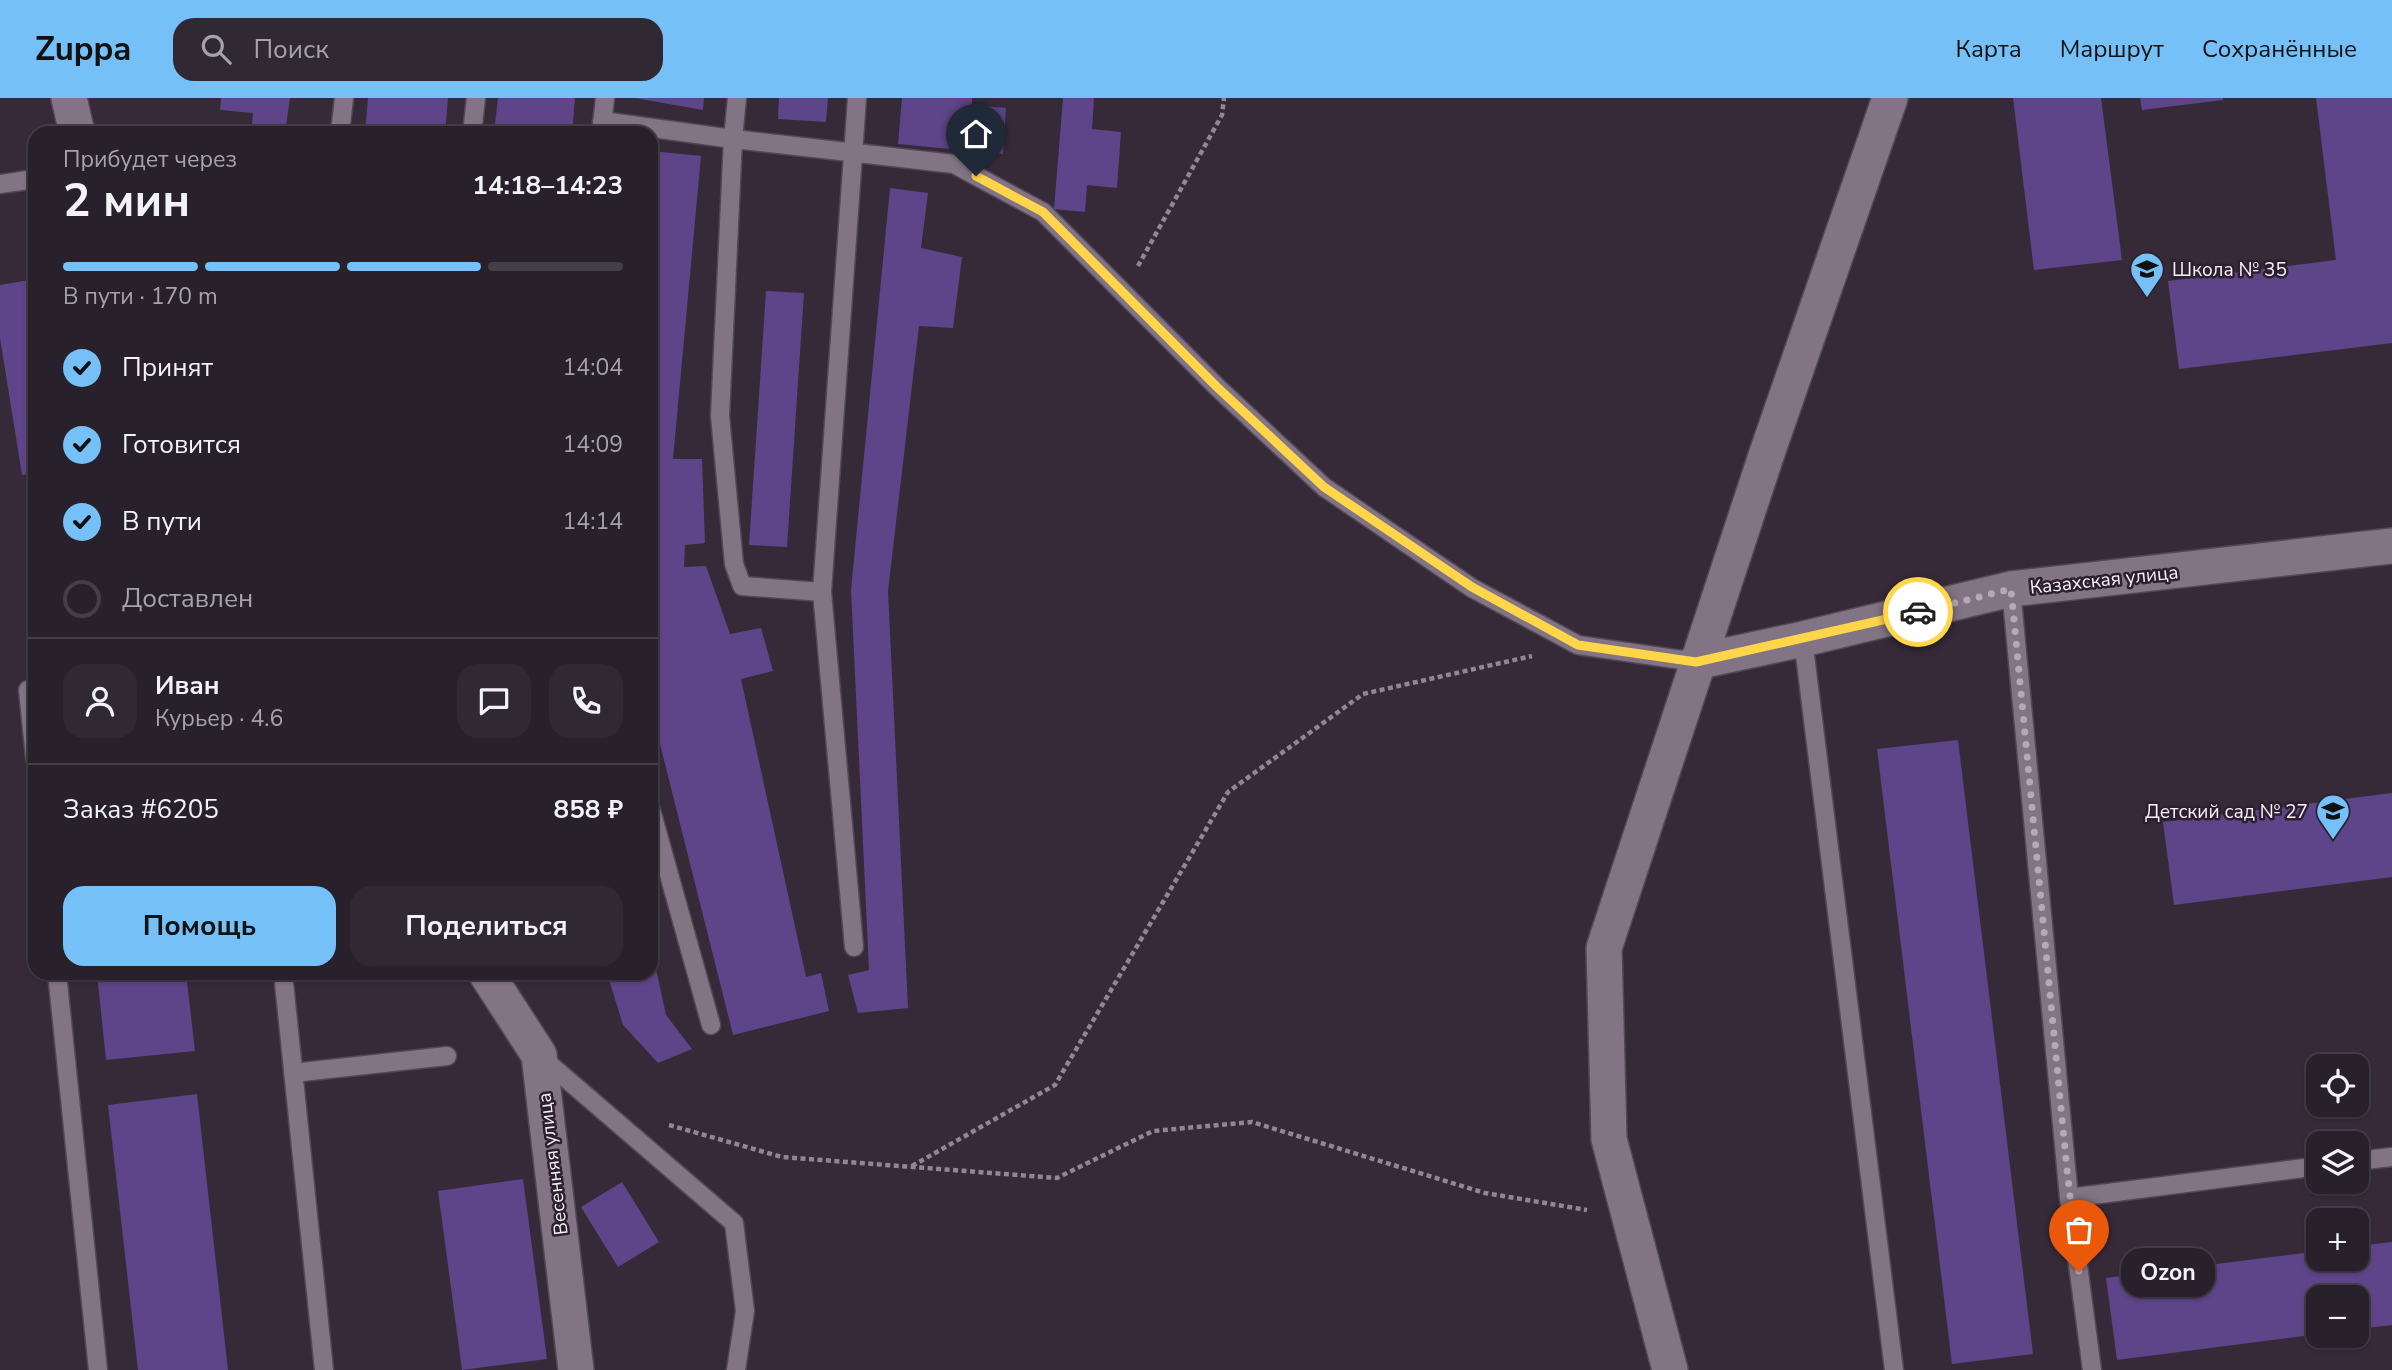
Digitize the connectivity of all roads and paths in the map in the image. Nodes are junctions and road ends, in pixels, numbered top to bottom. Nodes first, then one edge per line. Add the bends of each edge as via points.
1 (69, 98) edge
2 (344, 98) edge
3 (476, 98) edge
4 (605, 98) edge
5 (737, 98) edge
6 (856, 98) edge
7 (1224, 98) edge
8 (1890, 98) edge
9 (75, 126) edge
10 (341, 126) edge
11 (473, 126) edge
12 (602, 126) edge
13 (658, 132) edge
14 (733, 139) junction
15 (852, 153) junction
16 (28, 180) edge
17 (0, 184) edge
18 (1124, 292) junction
19 (2392, 546) edge
20 (2011, 589) junction
21 (822, 592) junction
22 (1803, 639) junction
23 (1578, 645) junction
24 (1696, 662) junction
25 (658, 835) edge
26 (854, 947) dead end
27 (58, 980) edge
28 (284, 980) edge
29 (491, 980) edge
30 (711, 1025) dead end
31 (539, 1055) junction
32 (447, 1056) dead end
33 (293, 1073) junction
34 (663, 1123) dead end
35 (2392, 1157) edge
36 (2369, 1160) edge
37 (911, 1167) junction
38 (2306, 1168) edge
39 (2069, 1198) junction
40 (1629, 1217) junction
41 (98, 1370) edge
42 (324, 1370) edge
43 (576, 1370) edge
44 (736, 1370) edge
45 (1670, 1370) edge
46 (1894, 1370) edge
47 (2092, 1370) edge

1 - 9 street
2 - 10 lane
3 - 11 lane
4 - 12 lane
5 - 14 lane
6 - 15 lane
7 - 18 path via 1222,115
8 - 24 street
13 - 14 lane
14 - 15 lane
14 - 21 lane via 720,416 734,564 742,586
15 - 18 lane via 954,164 1043,212
15 - 21 lane
16 - 17 lane
18 - 23 lane via 1324,487 1472,587
19 - 20 street, Казахская улица
20 - 22 street, Казахская улица
20 - 39 lane
21 - 26 lane
22 - 24 street, Казахская улица
22 - 46 lane
23 - 24 lane
23 - 37 path via 1363,694 1228,792 1055,1085
24 - 40 street via 1604,948 1609,1139
25 - 30 lane
27 - 41 lane
28 - 33 lane
29 - 31 street, Весенняя улица
31 - 43 street, Весенняя улица
31 - 44 lane via 734,1223 745,1311
32 - 33 lane
33 - 42 lane
34 - 37 path via 782,1157
35 - 36 lane
37 - 40 path via 1057,1178 1153,1131 1252,1122 1485,1193
38 - 39 lane
39 - 47 lane
40 - 45 street

